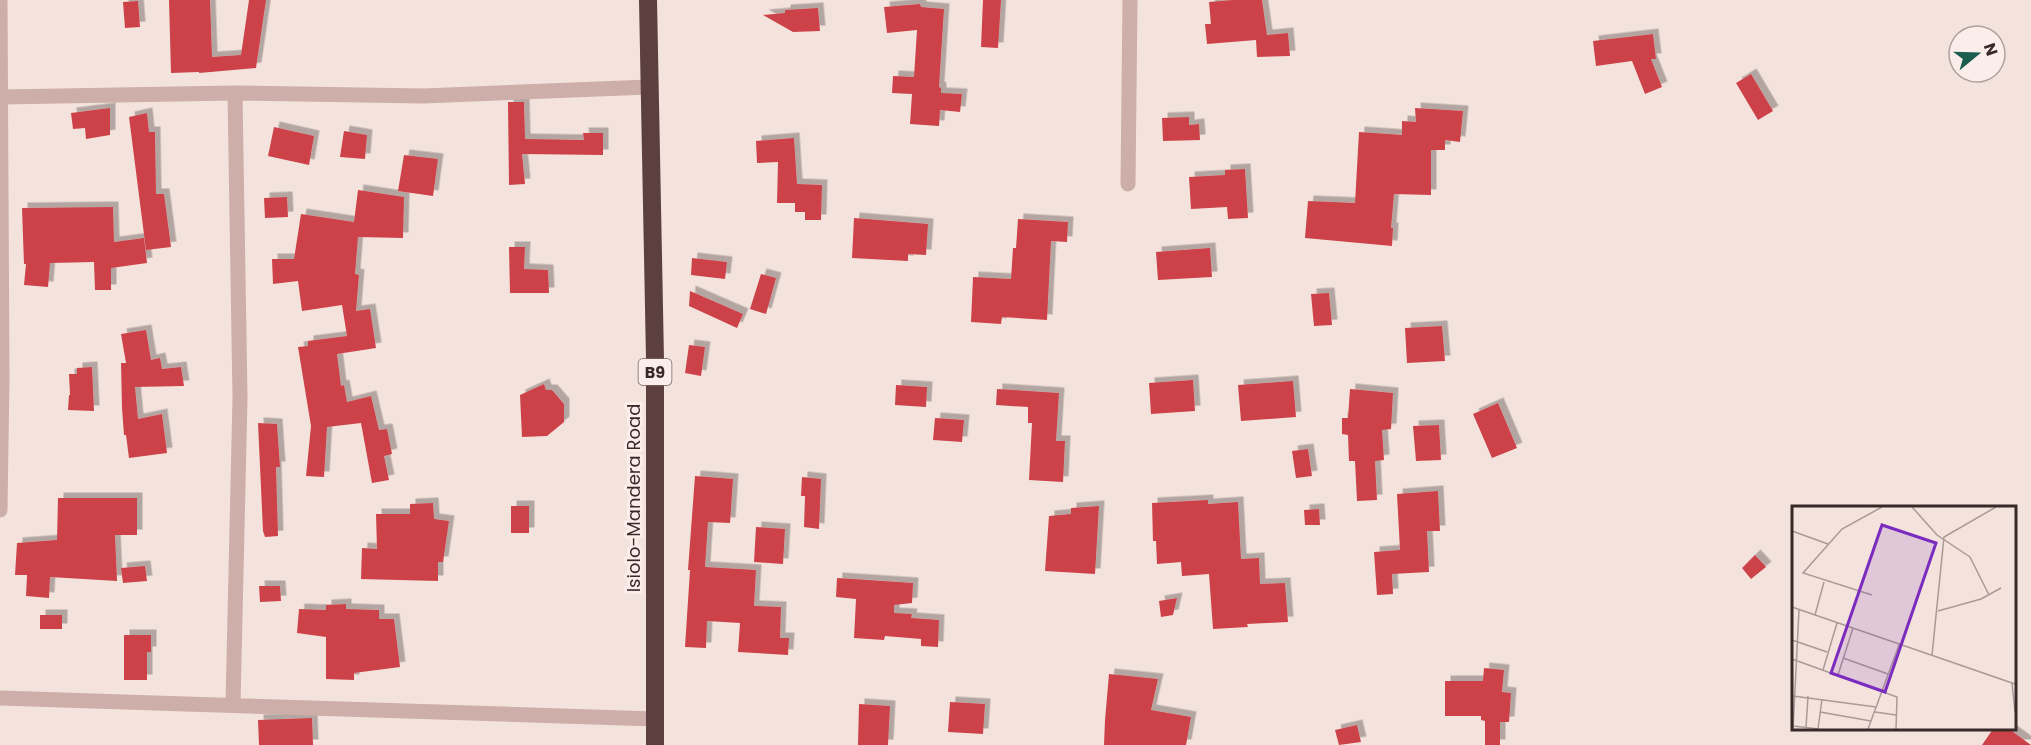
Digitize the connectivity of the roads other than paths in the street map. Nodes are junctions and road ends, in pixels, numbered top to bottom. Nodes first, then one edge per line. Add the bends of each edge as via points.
1 (0, 0) edge
2 (648, 0) edge
3 (1130, 0) edge
4 (650, 87) junction
5 (235, 93) junction
6 (2, 98) edge
7 (1128, 184) dead end
8 (0, 510) edge
9 (0, 698) edge
10 (233, 704) junction
11 (655, 718) junction
12 (655, 745) edge

1 - 6 street
2 - 4 highway, Isiolo-Mandera Road / B9
3 - 7 street
4 - 5 street via 423,96
4 - 11 highway, Isiolo-Mandera Road / B9
5 - 6 street
5 - 10 street via 240,398
6 - 8 street
9 - 10 street
10 - 11 street
11 - 12 highway, Isiolo-Mandera Road / B9

